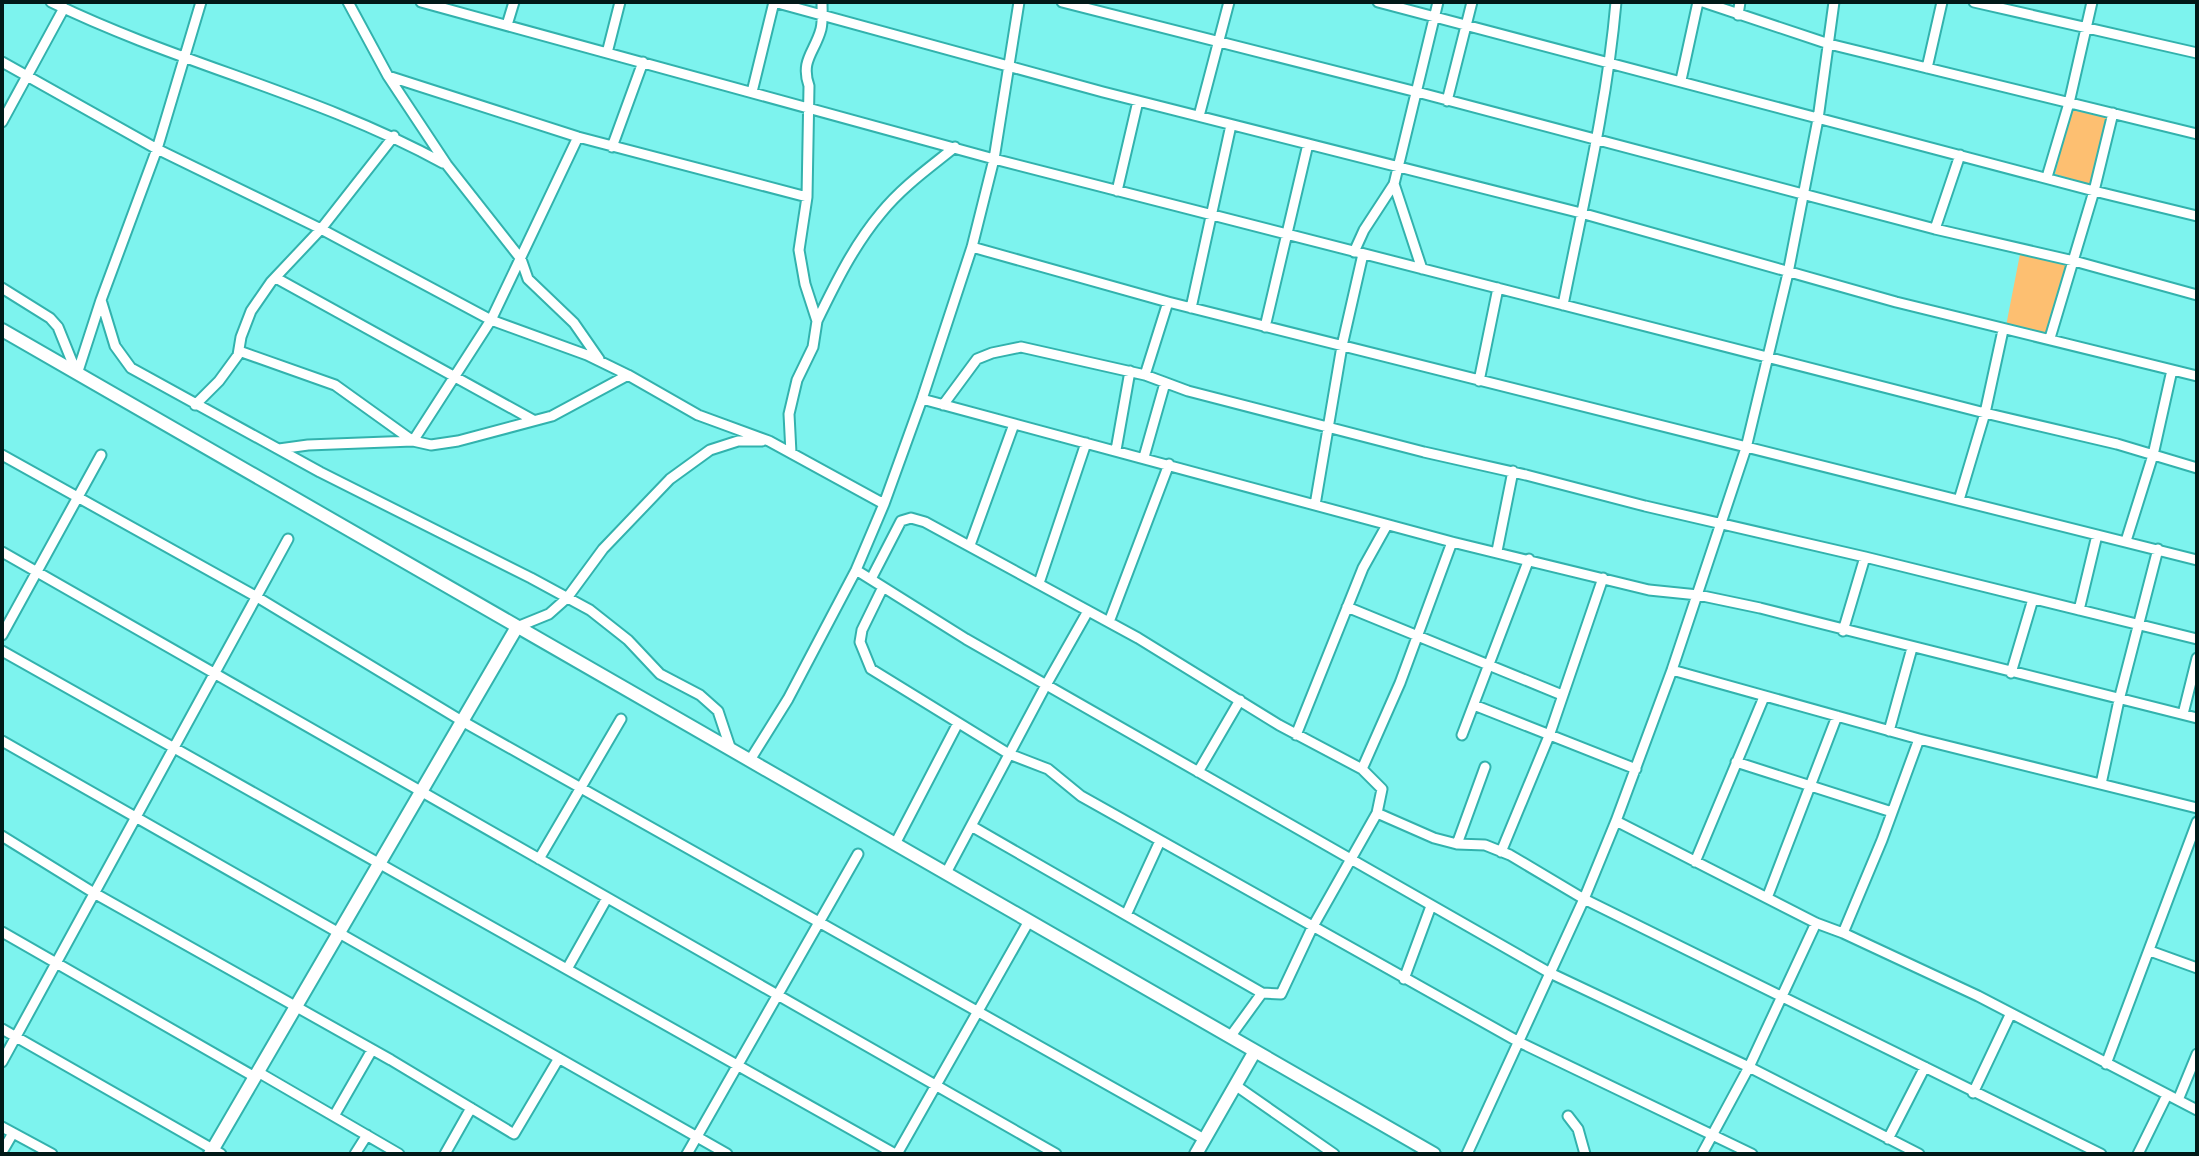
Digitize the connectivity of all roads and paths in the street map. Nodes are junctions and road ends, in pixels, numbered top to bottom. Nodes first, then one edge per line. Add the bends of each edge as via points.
1 (51, 2) edge
2 (201, 2) edge
3 (348, 2) edge
4 (421, 2) edge
5 (514, 2) edge
6 (620, 2) edge
7 (774, 2) edge
8 (822, 2) edge
9 (1019, 2) edge
10 (1062, 2) edge
11 (1229, 2) edge
12 (1378, 2) edge
13 (1438, 2) edge
14 (1472, 2) edge
15 (1616, 2) edge
16 (1700, 2) edge
17 (1740, 2) edge
18 (1834, 2) edge
19 (1942, 2) edge
20 (1974, 2) edge
21 (2092, 2) edge
22 (1085, 5) edge
23 (64, 8) junction
24 (822, 15) junction
25 (1738, 15) junction
26 (1434, 17) junction
27 (1466, 24) junction
28 (507, 25) junction
29 (2086, 28) junction
30 (1220, 42) junction
31 (1829, 44) junction
32 (607, 53) junction
33 (2197, 53) edge
34 (184, 56) junction
35 (2, 62) edge
36 (643, 62) junction
37 (1611, 62) junction
38 (1010, 66) junction
39 (1927, 68) junction
40 (26, 75) junction
41 (388, 76) junction
42 (1681, 80) junction
43 (752, 92) junction
44 (1417, 92) junction
45 (1138, 101) junction
46 (1447, 101) junction
47 (2069, 103) junction
48 (808, 108) junction
49 (2113, 113) junction
50 (1199, 116) junction
51 (1818, 119) junction
52 (2, 122) edge
53 (1231, 125) junction
54 (2197, 134) edge
55 (394, 136) junction
56 (578, 137) junction
57 (1598, 140) junction
58 (1308, 144) junction
59 (612, 147) junction
60 (955, 147) junction
61 (157, 149) junction
62 (1960, 155) junction
63 (994, 159) junction
64 (447, 165) junction
65 (1397, 166) junction
66 (2047, 177) junction
67 (1394, 184) junction
68 (1117, 191) junction
69 (2094, 191) junction
70 (1803, 194) junction
71 (807, 197) junction
72 (1581, 213) junction
73 (1211, 215) junction
74 (2197, 216) edge
75 (321, 229) junction
76 (1935, 229) junction
77 (1286, 234) junction
78 (972, 247) junction
79 (1359, 253) junction
80 (521, 259) junction
81 (2074, 261) junction
82 (1422, 269) junction
83 (1788, 273) junction
84 (276, 278) junction
85 (2, 288) edge
86 (1498, 288) junction
87 (2197, 295) edge
88 (101, 300) junction
89 (1168, 302) junction
90 (1563, 305) junction
91 (1191, 308) junction
92 (491, 320) junction
93 (817, 321) junction
94 (1265, 327) junction
95 (2, 330) edge
96 (2003, 330) junction
97 (2050, 338) junction
98 (1342, 346) junction
99 (239, 351) junction
100 (1766, 356) junction
101 (601, 362) junction
102 (2172, 370) junction
103 (1130, 371) junction
104 (77, 374) junction
105 (628, 375) junction
106 (1145, 375) junction
107 (2197, 376) edge
108 (455, 377) junction
109 (1479, 381) junction
110 (1165, 383) junction
111 (922, 399) junction
112 (195, 405) junction
113 (943, 405) junction
114 (1985, 413) junction
115 (533, 420) junction
116 (1014, 424) junction
117 (1329, 427) junction
118 (413, 441) junction
119 (769, 441) junction
120 (1086, 443) junction
121 (1746, 448) junction
122 (278, 449) junction
123 (1116, 450) junction
124 (791, 453) junction
125 (2, 455) edge
126 (101, 455) dead end
127 (2153, 455) junction
128 (1144, 457) junction
129 (1169, 464) junction
130 (2197, 468) edge
131 (1513, 471) junction
132 (78, 497) junction
133 (1959, 500) junction
134 (884, 504) junction
135 (1315, 505) junction
136 (1720, 522) junction
137 (1387, 525) junction
138 (2097, 535) junction
139 (288, 539) dead end
140 (2126, 541) junction
141 (1452, 542) junction
142 (970, 545) junction
143 (2158, 549) junction
144 (1497, 551) junction
145 (2, 552) edge
146 (1865, 557) junction
147 (1529, 559) junction
148 (2197, 560) edge
149 (856, 570) junction
150 (37, 573) junction
151 (1603, 578) junction
152 (871, 579) junction
153 (1039, 583) junction
154 (883, 587) junction
155 (1698, 595) junction
156 (257, 597) junction
157 (567, 598) junction
158 (2033, 599) junction
159 (1347, 607) junction
160 (2079, 610) junction
161 (1088, 611) junction
162 (1109, 622) junction
163 (2138, 625) junction
164 (517, 627) junction
165 (1843, 631) junction
166 (2, 635) edge
167 (1416, 636) junction
168 (2197, 639) edge
169 (1912, 648) junction
170 (2, 651) edge
171 (2197, 658) edge
172 (1490, 665) junction
173 (1672, 670) junction
174 (2011, 673) junction
175 (215, 674) junction
176 (1046, 685) junction
177 (1562, 695) junction
178 (1764, 697) junction
179 (1240, 700) junction
180 (2119, 700) junction
181 (1474, 705) junction
182 (2183, 714) junction
183 (1837, 716) junction
184 (2197, 718) edge
185 (621, 719) dead end
186 (462, 721) junction
187 (958, 723) junction
188 (1889, 731) junction
189 (1296, 735) junction
190 (1462, 735) dead end
191 (1549, 736) junction
192 (1919, 739) junction
193 (2, 741) edge
194 (174, 749) junction
195 (731, 750) junction
196 (1009, 754) junction
197 (750, 760) junction
198 (1736, 762) junction
199 (1485, 767) dead end
200 (1362, 769) junction
201 (1636, 769) junction
202 (1198, 772) junction
203 (2101, 784) junction
204 (1810, 785) junction
205 (581, 788) junction
206 (421, 792) junction
207 (2197, 808) edge
208 (1892, 812) junction
209 (1377, 813) junction
210 (136, 817) junction
211 (1616, 821) junction
212 (2197, 822) edge
213 (973, 827) junction
214 (2, 836) edge
215 (1160, 841) junction
216 (895, 844) junction
217 (1457, 844) junction
218 (1501, 852) junction
219 (858, 854) dead end
220 (539, 859) junction
221 (1350, 859) junction
222 (1695, 862) junction
223 (379, 863) junction
224 (946, 873) junction
225 (94, 893) junction
226 (607, 898) junction
227 (1767, 898) junction
228 (1584, 899) junction
229 (1431, 906) junction
230 (1126, 915) junction
231 (1029, 921) junction
232 (821, 923) junction
233 (1816, 923) junction
234 (1312, 928) junction
235 (2, 932) edge
236 (339, 933) junction
237 (1843, 933) junction
238 (2150, 951) junction
239 (56, 963) junction
240 (2197, 968) edge
241 (567, 969) junction
242 (1550, 973) junction
243 (1404, 979) junction
244 (1262, 993) junction
245 (779, 996) junction
246 (1783, 996) junction
247 (296, 1007) junction
248 (978, 1012) junction
249 (2010, 1015) junction
250 (2, 1029) edge
251 (16, 1037) junction
252 (1230, 1037) junction
253 (1519, 1042) junction
254 (372, 1050) junction
255 (1255, 1051) junction
256 (2197, 1054) edge
257 (559, 1058) junction
258 (2, 1062) edge
259 (2106, 1064) junction
260 (738, 1066) junction
261 (1749, 1067) junction
262 (1925, 1067) junction
263 (257, 1074) junction
264 (1235, 1085) junction
265 (936, 1086) junction
266 (1973, 1093) junction
267 (2167, 1095) junction
268 (2178, 1100) junction
269 (471, 1108) junction
270 (2197, 1110) edge
271 (334, 1116) junction
272 (1568, 1116) dead end
273 (2, 1127) edge
274 (13, 1133) junction
275 (1711, 1134) junction
276 (367, 1135) junction
277 (697, 1137) junction
278 (1204, 1139) junction
279 (1888, 1139) junction
280 (2, 1152) edge
281 (215, 1152) edge
282 (52, 1154) edge
283 (355, 1154) edge
284 (399, 1154) edge
285 (445, 1154) edge
286 (687, 1154) edge
287 (727, 1154) edge
288 (896, 1154) edge
289 (1056, 1154) edge
290 (1196, 1154) edge
291 (1334, 1154) edge
292 (1434, 1154) edge
293 (1467, 1154) edge
294 (1585, 1154) edge
295 (1702, 1154) edge
296 (1752, 1154) edge
297 (1919, 1154) edge
298 (2101, 1154) edge
299 (2138, 1154) edge

1 - 23 street
2 - 34 street
3 - 41 street
4 - 28 street
5 - 28 street
6 - 32 street
7 - 24 street
7 - 43 street
8 - 24 street
9 - 38 street
10 - 22 street
11 - 30 street
12 - 26 street
13 - 26 street
14 - 27 street
15 - 37 street
16 - 25 street
16 - 42 street
17 - 25 street
18 - 31 street
19 - 39 street
20 - 29 street
21 - 29 street
22 - 30 street
23 - 34 street
23 - 40 street
24 - 38 street
24 - 48 street via 805,73
25 - 31 street
26 - 27 street
26 - 44 street
27 - 37 street
27 - 46 street
28 - 32 street
29 - 33 street
29 - 47 street
30 - 44 street
30 - 50 street
31 - 39 street
31 - 51 street
32 - 36 street
34 - 55 street
34 - 61 street
35 - 40 street
36 - 43 street
36 - 59 street
37 - 42 street
37 - 57 street
38 - 45 street
38 - 63 street
39 - 47 street
40 - 52 street
40 - 61 street
41 - 56 street
41 - 64 street
42 - 51 street
43 - 48 street
44 - 46 street
44 - 65 street
45 - 50 street
45 - 68 street
46 - 57 street
47 - 49 street
47 - 66 street
48 - 60 street
48 - 71 street
49 - 54 street
49 - 69 street
50 - 53 street
51 - 62 street
51 - 70 street
53 - 58 street
53 - 73 street
55 - 64 street
55 - 75 street
56 - 59 street
56 - 80 street
57 - 70 street
57 - 72 street
58 - 65 street
58 - 77 street
59 - 71 street
60 - 63 street
60 - 93 street via 880,214
61 - 75 street
61 - 88 street
62 - 66 street
62 - 76 street
63 - 68 street
63 - 78 street
64 - 80 street
65 - 67 street
65 - 72 street
66 - 69 street
67 - 79 street via 1364,230
67 - 82 street
68 - 73 street
69 - 74 street
69 - 81 street
70 - 76 street
70 - 83 street
71 - 93 street via 799,250
72 - 83 street
72 - 90 street
73 - 77 street
73 - 91 street
75 - 84 street
75 - 92 street
76 - 81 street
77 - 79 street
77 - 94 street
78 - 89 street
78 - 111 street
79 - 82 street
79 - 98 street
80 - 92 street
80 - 101 street via 528,279 574,323
81 - 87 street
81 - 97 street
82 - 86 street
83 - 96 street
83 - 100 street
84 - 99 street via 251,311
84 - 108 street
85 - 104 street via 58,327
86 - 90 street
86 - 109 street
88 - 104 street
88 - 112 street via 115,346 131,368
89 - 91 street
89 - 106 street
90 - 100 street
91 - 94 street
92 - 101 street
92 - 108 street
93 - 124 street via 789,414
94 - 98 street
95 - 104 street
96 - 97 street
96 - 114 street
97 - 102 street
98 - 109 street
98 - 117 street
99 - 112 street
99 - 118 street via 335,385
100 - 114 street
100 - 121 street
101 - 105 street
102 - 107 street
102 - 127 street
103 - 106 street
103 - 113 street via 1008,348 977,359
103 - 123 street
104 - 164 street
105 - 115 street via 552,416
105 - 119 street via 698,415
106 - 110 street
108 - 115 street
108 - 118 street
109 - 121 street
110 - 117 street
110 - 128 street
111 - 113 street
111 - 134 street
112 - 122 street
113 - 116 street
114 - 127 street
114 - 133 street
115 - 118 street via 458,441
116 - 120 street
116 - 142 street
117 - 131 street
117 - 135 street
118 - 122 street
119 - 124 street
119 - 157 street via 738,441 710,450 670,479 603,549
120 - 123 street
120 - 153 street
121 - 133 street
121 - 136 street
122 - 157 street
123 - 128 street
124 - 134 street
125 - 132 street
126 - 132 street
127 - 130 street
127 - 140 street
128 - 129 street
129 - 135 street
129 - 162 street
131 - 136 street
131 - 144 street
132 - 150 street
132 - 156 street
133 - 138 street
134 - 149 street
135 - 137 street
136 - 146 street
136 - 155 street
137 - 141 street
137 - 159 street
138 - 140 street
138 - 160 street
139 - 156 street
140 - 143 street
141 - 144 street
141 - 167 street
142 - 152 street via 925,522 904,519
142 - 153 street
143 - 148 street
143 - 163 street
144 - 147 street
145 - 150 street
146 - 158 street
146 - 165 street
147 - 151 street
147 - 172 street
149 - 152 street
149 - 197 street
150 - 166 street
150 - 175 street
151 - 155 street
151 - 177 street
152 - 154 street
153 - 161 street
154 - 176 street
154 - 187 street via 862,630 867,664
155 - 165 street
155 - 173 street
156 - 175 street
156 - 186 street
157 - 164 street via 549,614
157 - 195 street via 628,640 660,674 718,711
158 - 160 street
158 - 174 street
159 - 167 street
159 - 189 street
160 - 163 street
161 - 162 street
161 - 176 street
162 - 179 street
163 - 168 street
163 - 180 street
164 - 186 street
164 - 195 street
165 - 169 street
167 - 172 street
167 - 200 street
169 - 174 street
169 - 188 street
170 - 194 street
171 - 182 street
172 - 177 street
172 - 181 street
173 - 178 street
173 - 201 street
174 - 180 street
175 - 194 street
175 - 206 street
176 - 196 street
176 - 202 street
177 - 191 street
178 - 183 street
178 - 198 street
179 - 189 street
179 - 202 street
180 - 182 street
180 - 203 street
181 - 190 street
181 - 191 street
182 - 184 street
183 - 188 street
183 - 204 street
185 - 205 street
186 - 205 street
186 - 206 street
187 - 196 street
187 - 216 street
188 - 192 street
189 - 200 street
191 - 201 street
191 - 218 street
192 - 203 street
192 - 208 street
193 - 210 street
194 - 210 street
194 - 223 street
195 - 197 street
196 - 213 street
196 - 215 street via 1048,769 1081,796
197 - 216 street
198 - 204 street
198 - 222 street
199 - 217 street
200 - 209 street via 1382,789
201 - 211 street
202 - 221 street
203 - 207 street
204 - 208 street
204 - 227 street
205 - 220 street
205 - 232 street
206 - 220 street
206 - 223 street
208 - 237 street
209 - 217 street
209 - 221 street
210 - 225 street
210 - 236 street
211 - 222 street
211 - 228 street
212 - 238 street
213 - 224 street
213 - 230 street
214 - 225 street
215 - 230 street
215 - 234 street
216 - 224 street
217 - 218 street via 1485,845
218 - 228 street
219 - 232 street
220 - 226 street
221 - 229 street
221 - 234 street
222 - 227 street
223 - 236 street
223 - 241 street
224 - 231 street
225 - 239 street
225 - 247 street
226 - 241 street
226 - 245 street
227 - 233 street
228 - 242 street
228 - 246 street
229 - 242 street
229 - 243 street
230 - 244 street
231 - 248 street
231 - 252 street
232 - 245 street
232 - 248 street
233 - 237 street
233 - 246 street
234 - 243 street
234 - 244 street via 1281,994
235 - 239 street
236 - 247 street
236 - 257 street
237 - 249 street
238 - 240 street
238 - 259 street
239 - 251 street
239 - 263 street
241 - 260 street
242 - 253 street
242 - 261 street
243 - 253 street
244 - 252 street
245 - 260 street
245 - 265 street
246 - 261 street
246 - 262 street
247 - 254 street
247 - 263 street
248 - 265 street
248 - 278 street
249 - 259 street
249 - 266 street
250 - 251 street
251 - 258 street
251 - 281 street
252 - 255 street
253 - 275 street
253 - 293 street
254 - 269 street
254 - 271 street
255 - 264 street
255 - 292 street
256 - 268 street
257 - 269 street via 514,1134
257 - 277 street
259 - 267 street
260 - 277 street
260 - 288 street
261 - 275 street
261 - 279 street
262 - 266 street
262 - 279 street
263 - 271 street
263 - 281 street
264 - 278 street
264 - 291 street
265 - 288 street
265 - 289 street
266 - 298 street
267 - 268 street
267 - 299 street
268 - 270 street
269 - 285 street
271 - 276 street
272 - 294 street
273 - 274 street
274 - 280 street
274 - 282 street
275 - 295 street
275 - 296 street
276 - 283 street
276 - 284 street
277 - 286 street
277 - 287 street
278 - 290 street
279 - 297 street

